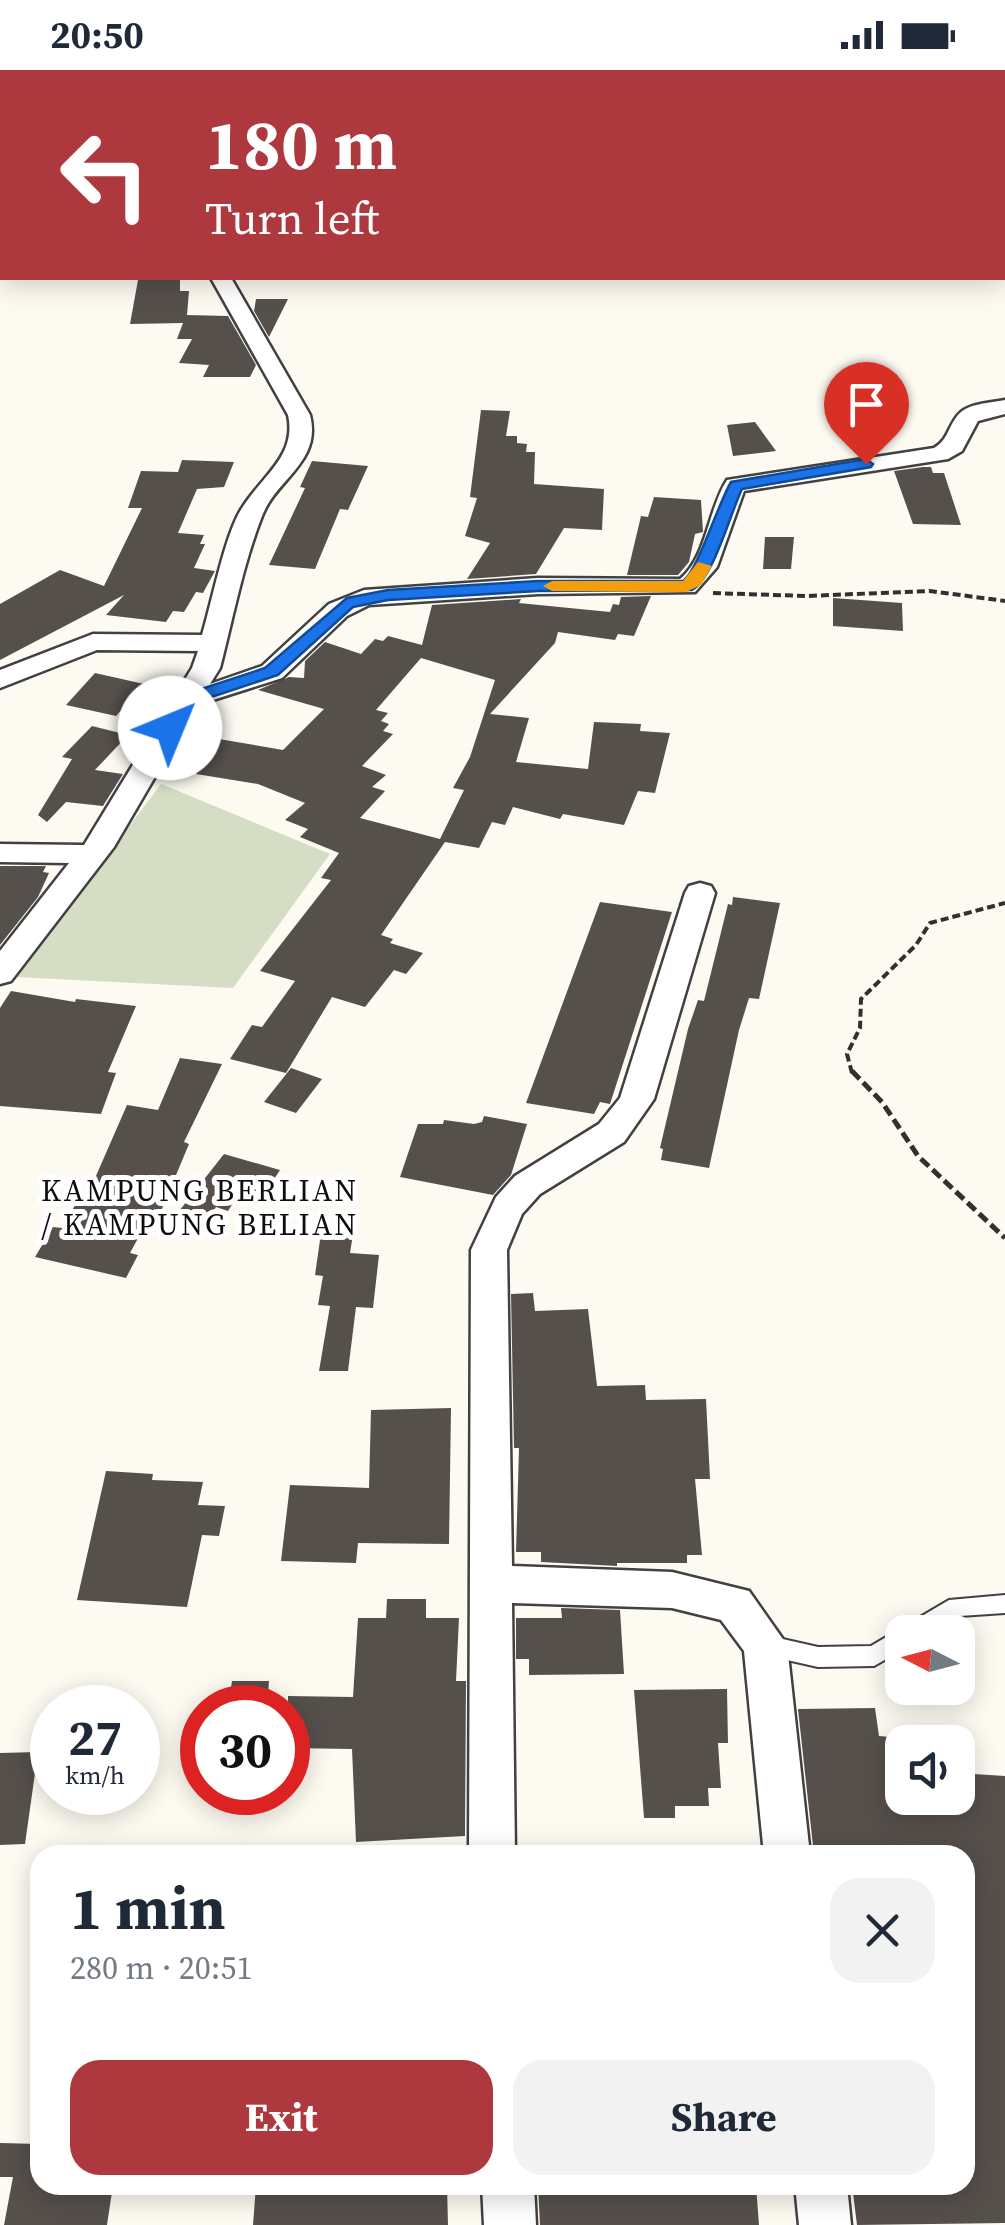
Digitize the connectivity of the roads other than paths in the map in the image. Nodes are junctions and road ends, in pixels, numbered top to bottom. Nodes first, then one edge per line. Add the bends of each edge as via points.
1 (222, 280) edge
2 (1005, 407) edge
3 (212, 643) junction
4 (0, 680) edge
5 (186, 700) junction
6 (0, 852) edge
7 (92, 854) junction
8 (700, 893) dead end
9 (0, 973) edge
10 (488, 1584) junction
11 (1005, 1604) edge
12 (944, 1615) edge
13 (765, 1645) junction
14 (885, 1649) edge
15 (492, 1845) edge
16 (786, 1845) edge
17 (508, 2195) edge
18 (822, 2195) edge
19 (510, 2225) edge
20 (825, 2225) edge

1 - 3 street via 304,432 298,452 251,512
2 - 5 street via 969,416 954,446 940,454 736,485 705,564 686,586 538,586 364,598 338,610 272,672
3 - 4 street via 93,642
3 - 5 street
5 - 7 street
6 - 7 street
7 - 9 street
8 - 10 street via 626,1124 541,1175 511,1202 489,1250
10 - 13 street via 672,1590 734,1604
10 - 15 street
11 - 12 lane
13 - 14 lane via 818,1656 874,1656
13 - 16 street
17 - 19 street
18 - 20 street

